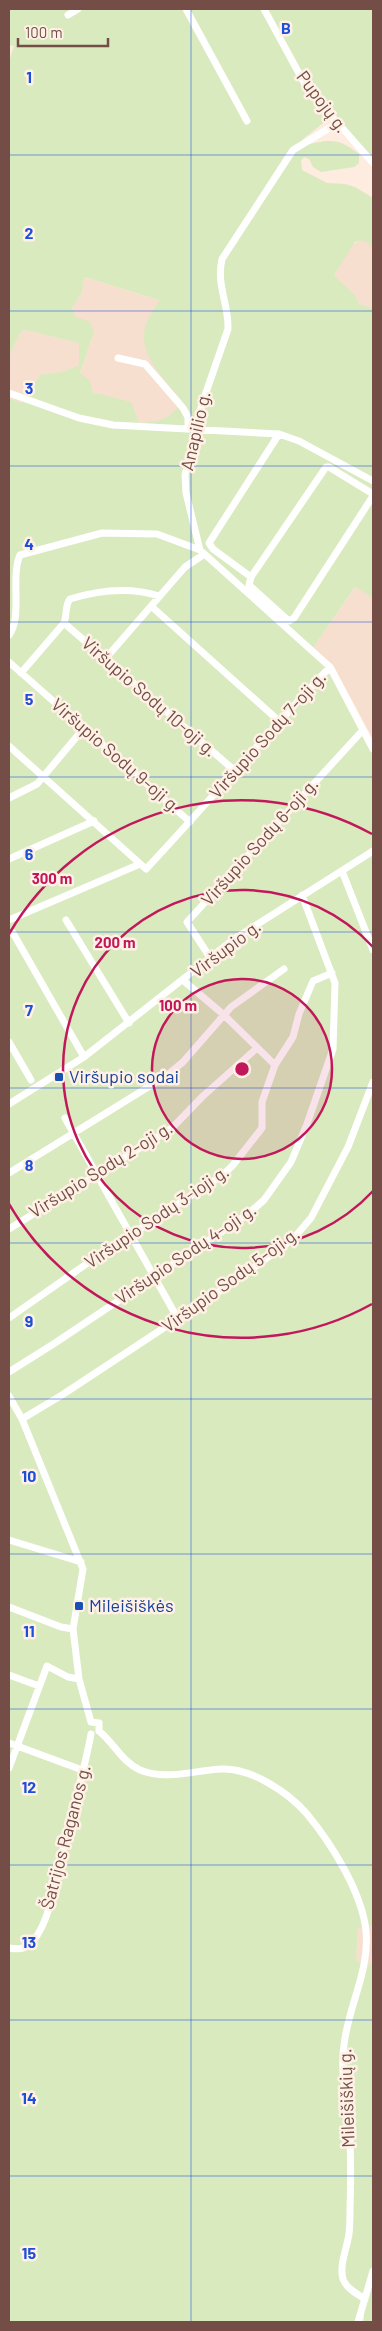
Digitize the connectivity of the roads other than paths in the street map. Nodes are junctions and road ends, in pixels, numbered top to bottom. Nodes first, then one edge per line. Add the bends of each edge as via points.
1 (78, 9) edge
2 (186, 9) edge
3 (264, 9) edge
4 (68, 15) dead end
5 (247, 121) dead end
6 (336, 124) junction
7 (373, 163) edge
8 (118, 358) dead end
9 (9, 393) edge
10 (191, 428) junction
11 (278, 434) junction
12 (373, 481) edge
13 (373, 495) edge
14 (202, 552) junction
15 (241, 569) junction
16 (251, 577) junction
17 (232, 579) junction
18 (159, 596) junction
19 (151, 606) junction
20 (64, 624) junction
21 (9, 635) edge
22 (106, 658) junction
23 (9, 662) edge
24 (330, 667) junction
25 (21, 673) junction
26 (279, 721) junction
27 (84, 728) junction
28 (363, 730) junction
29 (9, 746) edge
30 (373, 749) edge
31 (234, 770) junction
32 (43, 777) junction
33 (9, 798) edge
34 (94, 822) junction
35 (190, 822) junction
36 (373, 851) edge
37 (9, 859) edge
38 (140, 864) junction
39 (342, 871) junction
40 (302, 895) junction
41 (9, 920) edge
42 (66, 920) dead end
43 (13, 934) dead end
44 (373, 950) edge
45 (210, 959) junction
46 (284, 969) dead end
47 (332, 973) junction
48 (184, 981) junction
49 (224, 1015) junction
50 (128, 1023) junction
51 (9, 1042) edge
52 (257, 1048) junction
53 (84, 1057) junction
54 (275, 1065) junction
55 (31, 1080) dead end
56 (373, 1082) edge
57 (9, 1104) edge
58 (65, 1118) dead end
59 (74, 1133) junction
60 (9, 1174) edge
61 (96, 1174) junction
62 (9, 1229) edge
63 (130, 1236) junction
64 (153, 1277) junction
65 (9, 1318) edge
66 (178, 1319) junction
67 (9, 1372) edge
68 (9, 1396) edge
69 (22, 1419) junction
70 (9, 1540) edge
71 (81, 1562) junction
72 (9, 1607) edge
73 (73, 1629) junction
74 (9, 1675) edge
75 (79, 1679) junction
76 (39, 1686) junction
77 (91, 1722) junction
78 (95, 1732) junction
79 (9, 1743) edge
80 (17, 1746) junction
81 (9, 1768) edge
82 (85, 1771) junction
83 (9, 1948) edge
84 (373, 2271) edge
85 (365, 2299) junction
86 (358, 2322) edge

1 - 4 street
2 - 5 street
3 - 6 street, Pupojų g. via 306,88
6 - 7 street, Pupojų g.
6 - 10 street, Anapilio g. via 293,150 222,258 219,278 228,329
8 - 10 street via 145,364 183,408
9 - 10 street via 91,422
10 - 11 street
10 - 14 street, Anapilio g. via 185,487
11 - 12 street via 299,441
11 - 15 street via 209,543
13 - 16 street via 326,467
13 - 16 street via 294,618 289,621 266,602 249,585
14 - 17 street
14 - 18 street
14 - 21 street via 156,534 140,532 102,534 20,554 15,572 14,619
15 - 16 street
15 - 17 street
17 - 24 street
18 - 19 street
18 - 20 street via 129,591 84,595 68,601
19 - 22 street
19 - 26 street
20 - 22 street, Viršupio Sodų 10-oji g.
20 - 25 street
22 - 31 street, Viršupio Sodų 10-oji g.
23 - 25 street, Viršupio Sodų 9-oji g.
24 - 26 street, Viršupio Sodų 7-oji g.
24 - 28 street
25 - 27 street, Viršupio Sodų 9-oji g.
26 - 31 street, Viršupio Sodų 7-oji g.
27 - 32 street
27 - 35 street, Viršupio Sodų 9-oji g.
28 - 30 street
28 - 45 street, Viršupio Sodų 6-oji g. via 187,922
29 - 32 street
31 - 35 street, Viršupio Sodų 7-oji g.
32 - 33 street via 32,787
32 - 34 street
34 - 37 street
34 - 38 street
35 - 38 street, Viršupio Sodų 7-oji g. via 146,870
36 - 39 street, Viršupio g.
38 - 41 street
39 - 40 street, Viršupio g.
39 - 44 street
40 - 45 street, Viršupio g. via 234,939
40 - 47 street, Viršupio Sodų 4-oji g.
42 - 50 street
43 - 53 street
45 - 48 street, Viršupio g.
46 - 49 street
47 - 54 street, Viršupio Sodų 3-ioji g. via 313,981 293,1037
47 - 64 street, Viršupio Sodų 4-oji g. via 336,995 332,1055 285,1172 257,1207
48 - 49 street
48 - 50 street, Viršupio g.
49 - 52 street
49 - 59 street via 183,1062 166,1076
50 - 53 street, Viršupio g.
51 - 55 street
52 - 54 street
52 - 61 street, Viršupio Sodų 2-oji g. via 172,1128
53 - 57 street, Viršupio g.
54 - 63 street, Viršupio Sodų 3-ioji g. via 262,1102 262,1128 233,1165
56 - 66 street, Viršupio Sodų 5-oji g. via 348,1147 303,1230
58 - 59 street
59 - 60 street
59 - 61 street
61 - 62 street, Viršupio Sodų 2-oji g.
61 - 63 street
63 - 64 street
63 - 65 street, Viršupio Sodų 3-ioji g.
64 - 66 street
64 - 67 street, Viršupio Sodų 4-oji g.
66 - 69 street, Viršupio Sodų 5-oji g.
68 - 69 street
69 - 71 street
70 - 71 street
71 - 73 street via 83,1574
72 - 73 street
73 - 75 street
74 - 76 street
75 - 76 street via 68,1677 49,1665
75 - 77 street
76 - 80 street
77 - 78 street, Šatrijos Raganos g. via 87,1727
77 - 78 street, Mileišiškių g. via 99,1723
78 - 82 street, Šatrijos Raganos g.
78 - 85 street, Mileišiškių g. via 107,1738 127,1762 147,1772 172,1775 234,1769 256,1776 293,1800 306,1813 342,1866 364,1918 366,1943 342,2065 349,2125 350,2207 342,2271 347,2285
79 - 80 street
80 - 81 street
80 - 82 street
82 - 83 street, Šatrijos Raganos g. via 62,1850 56,1884 39,1932 24,1948
84 - 85 street
85 - 86 street

